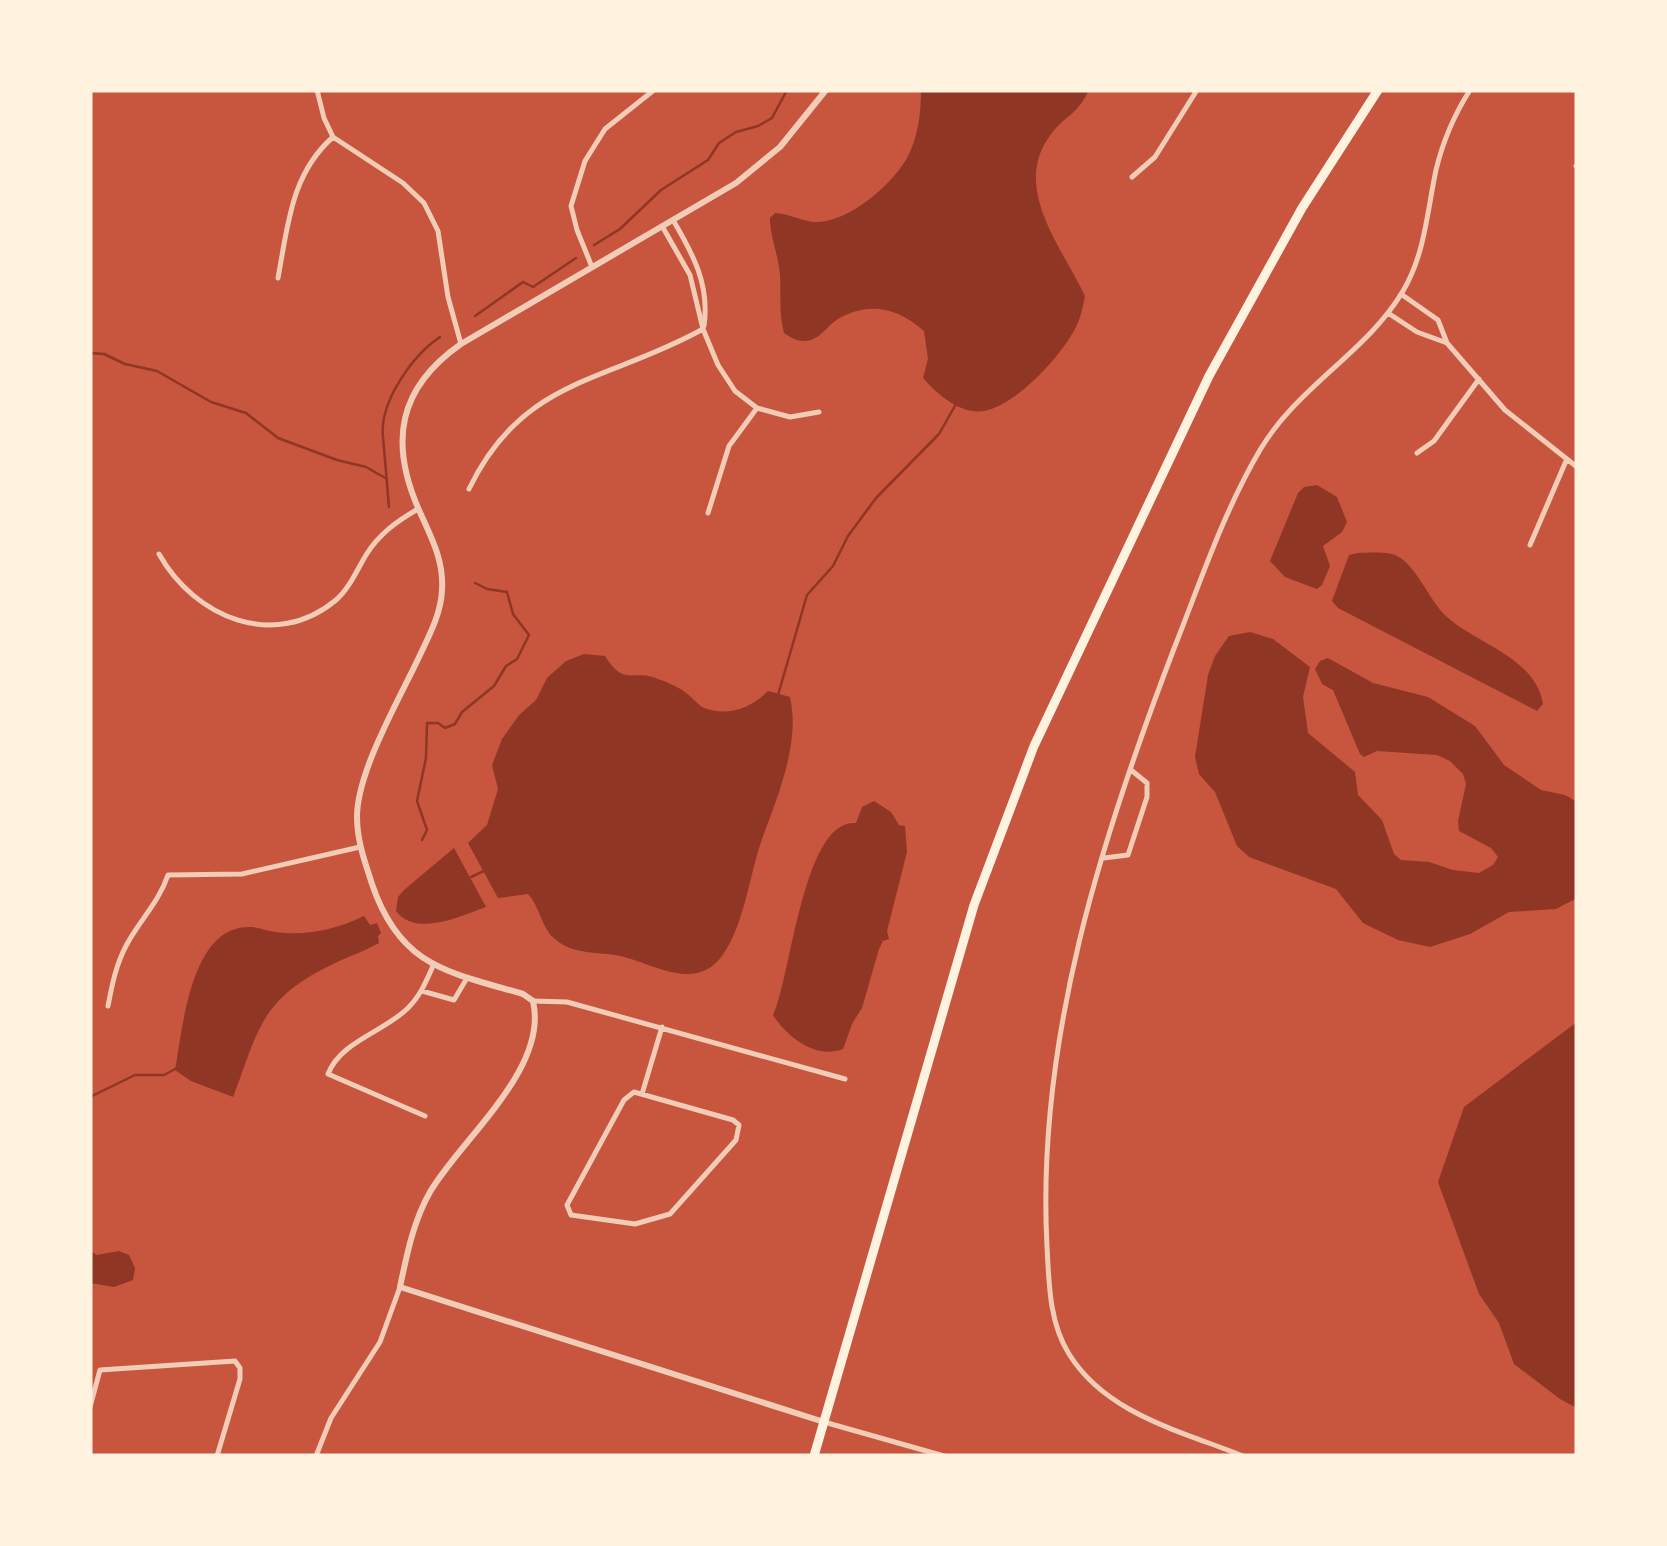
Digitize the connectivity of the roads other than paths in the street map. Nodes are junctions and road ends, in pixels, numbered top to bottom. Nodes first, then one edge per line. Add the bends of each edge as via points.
1 (317, 90) edge
2 (654, 90) edge
3 (826, 90) edge
4 (1197, 90) edge
5 (1378, 90) edge
6 (1470, 90) edge
7 (333, 137) junction
8 (1132, 177) dead end
9 (672, 220) junction
10 (662, 226) junction
11 (592, 267) junction
12 (278, 278) dead end
13 (1401, 294) junction
14 (1388, 314) junction
15 (703, 329) junction
16 (461, 344) junction
17 (1447, 344) junction
18 (1479, 380) junction
19 (757, 408) junction
20 (819, 412) dead end
21 (1417, 453) dead end
22 (1566, 461) junction
23 (1577, 468) edge
24 (469, 489) dead end
25 (419, 509) junction
26 (708, 514) dead end
27 (1530, 545) dead end
28 (160, 554) dead end
29 (1132, 770) junction
30 (360, 846) junction
31 (1104, 858) junction
32 (433, 966) junction
33 (467, 978) junction
34 (422, 991) junction
35 (533, 1001) junction
36 (108, 1006) dead end
37 (662, 1027) junction
38 (845, 1078) dead end
39 (642, 1094) junction
40 (425, 1116) dead end
41 (400, 1287) junction
42 (90, 1407) edge
43 (824, 1422) junction
44 (217, 1456) edge
45 (316, 1456) edge
46 (814, 1456) edge
47 (944, 1456) edge
48 (1243, 1456) edge

1 - 7 street
2 - 11 street via 606,129 584,161 572,206
3 - 9 street via 760,164
4 - 8 street via 1155,157
5 - 43 main road via 1302,208 1209,376 1034,746 974,905
6 - 13 street via 1444,140 1423,244
7 - 12 street via 302,173
7 - 16 street via 424,203 438,230
9 - 10 street
9 - 15 street via 700,274
10 - 11 street
10 - 15 street via 690,276
11 - 16 street
13 - 14 street
13 - 17 street via 1433,315
14 - 17 street
14 - 29 street via 1307,389 1260,450 1191,606
15 - 19 street via 735,391
15 - 24 street via 533,406 506,430
16 - 25 street via 426,373 403,426 404,466
17 - 18 street
18 - 21 street via 1434,441
18 - 22 street
19 - 20 street via 790,417
19 - 26 street via 730,446
22 - 23 street
22 - 27 street
25 - 28 street via 376,541 339,598 316,615 282,626 241,624 221,615 170,573
25 - 30 street via 441,565 442,592 436,620 365,775 356,819
29 - 31 street
29 - 31 street via 1147,783 1147,798 1128,855
30 - 32 street via 376,898 405,944
30 - 36 street via 242,874 168,875 127,944
31 - 48 street via 1074,960 1050,1100 1044,1183 1055,1318 1067,1351 1100,1392
32 - 33 street
32 - 34 street
33 - 34 street via 454,1000
33 - 35 street
34 - 40 street via 332,1063 328,1074
35 - 37 street via 567,1002
35 - 41 street via 536,1013 518,1073 418,1214
37 - 38 street
37 - 39 street
39 - 39 street via 733,1120 740,1126 736,1140 670,1214 635,1224 570,1215 567,1206 624,1100
41 - 43 street
41 - 45 street via 380,1342 331,1418
42 - 44 street via 100,1370 234,1360 240,1379
43 - 46 main road
43 - 47 street

